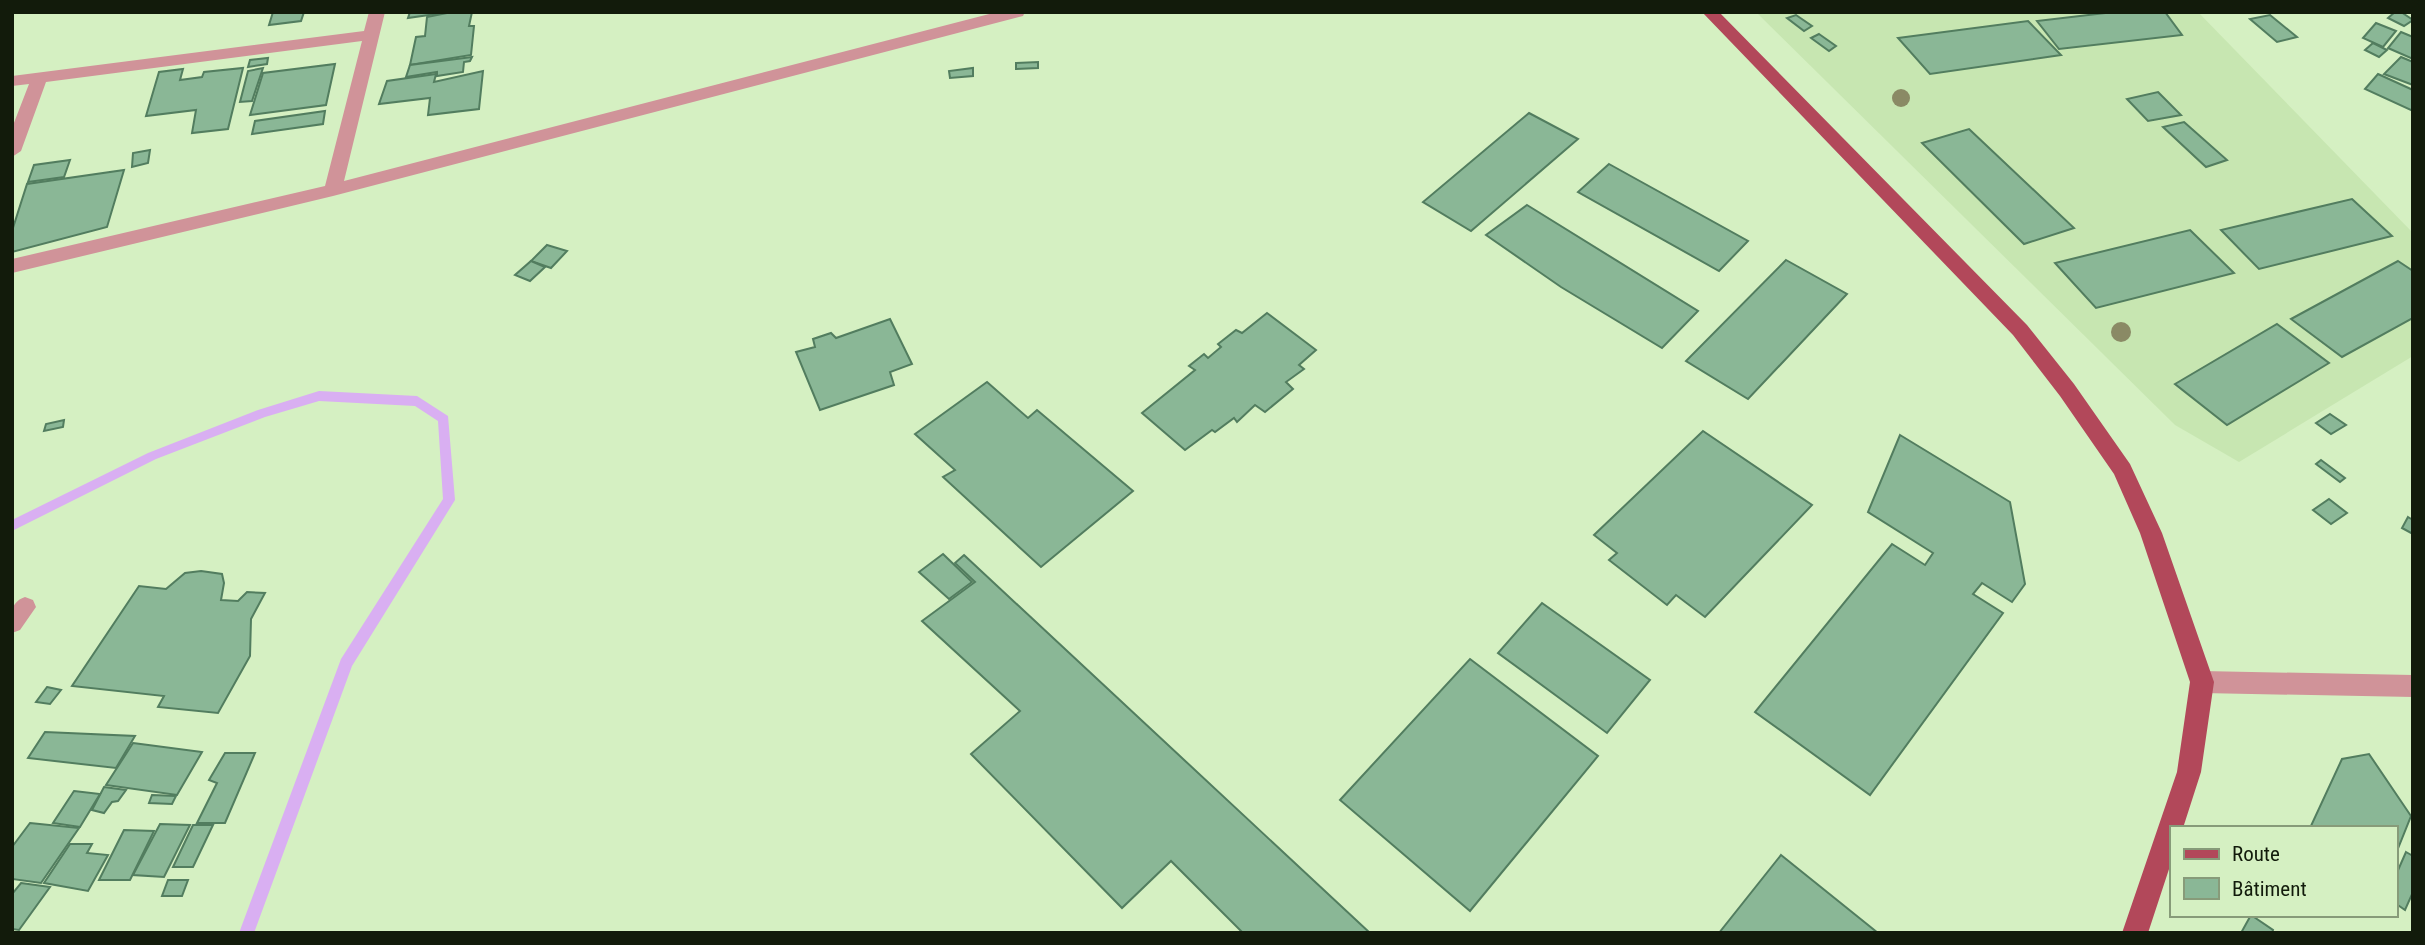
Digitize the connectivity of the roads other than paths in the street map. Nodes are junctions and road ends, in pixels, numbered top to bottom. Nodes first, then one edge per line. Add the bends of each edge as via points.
1 (377, 12) edge
2 (1017, 12) edge
3 (1710, 12) edge
4 (371, 35) junction
5 (40, 77) junction
6 (12, 81) edge
7 (12, 151) edge
8 (333, 190) junction
9 (12, 266) edge
10 (2202, 682) junction
11 (2413, 686) edge
12 (2171, 826) edge
13 (2170, 829) edge
14 (2135, 933) edge

1 - 4 street
2 - 8 street
3 - 10 main road via 1956,261 2020,330 2067,390 2123,470 2151,533
4 - 5 street
4 - 8 street
5 - 6 street
5 - 7 street
8 - 9 street
10 - 11 street
10 - 12 main road via 2189,772
13 - 14 main road

